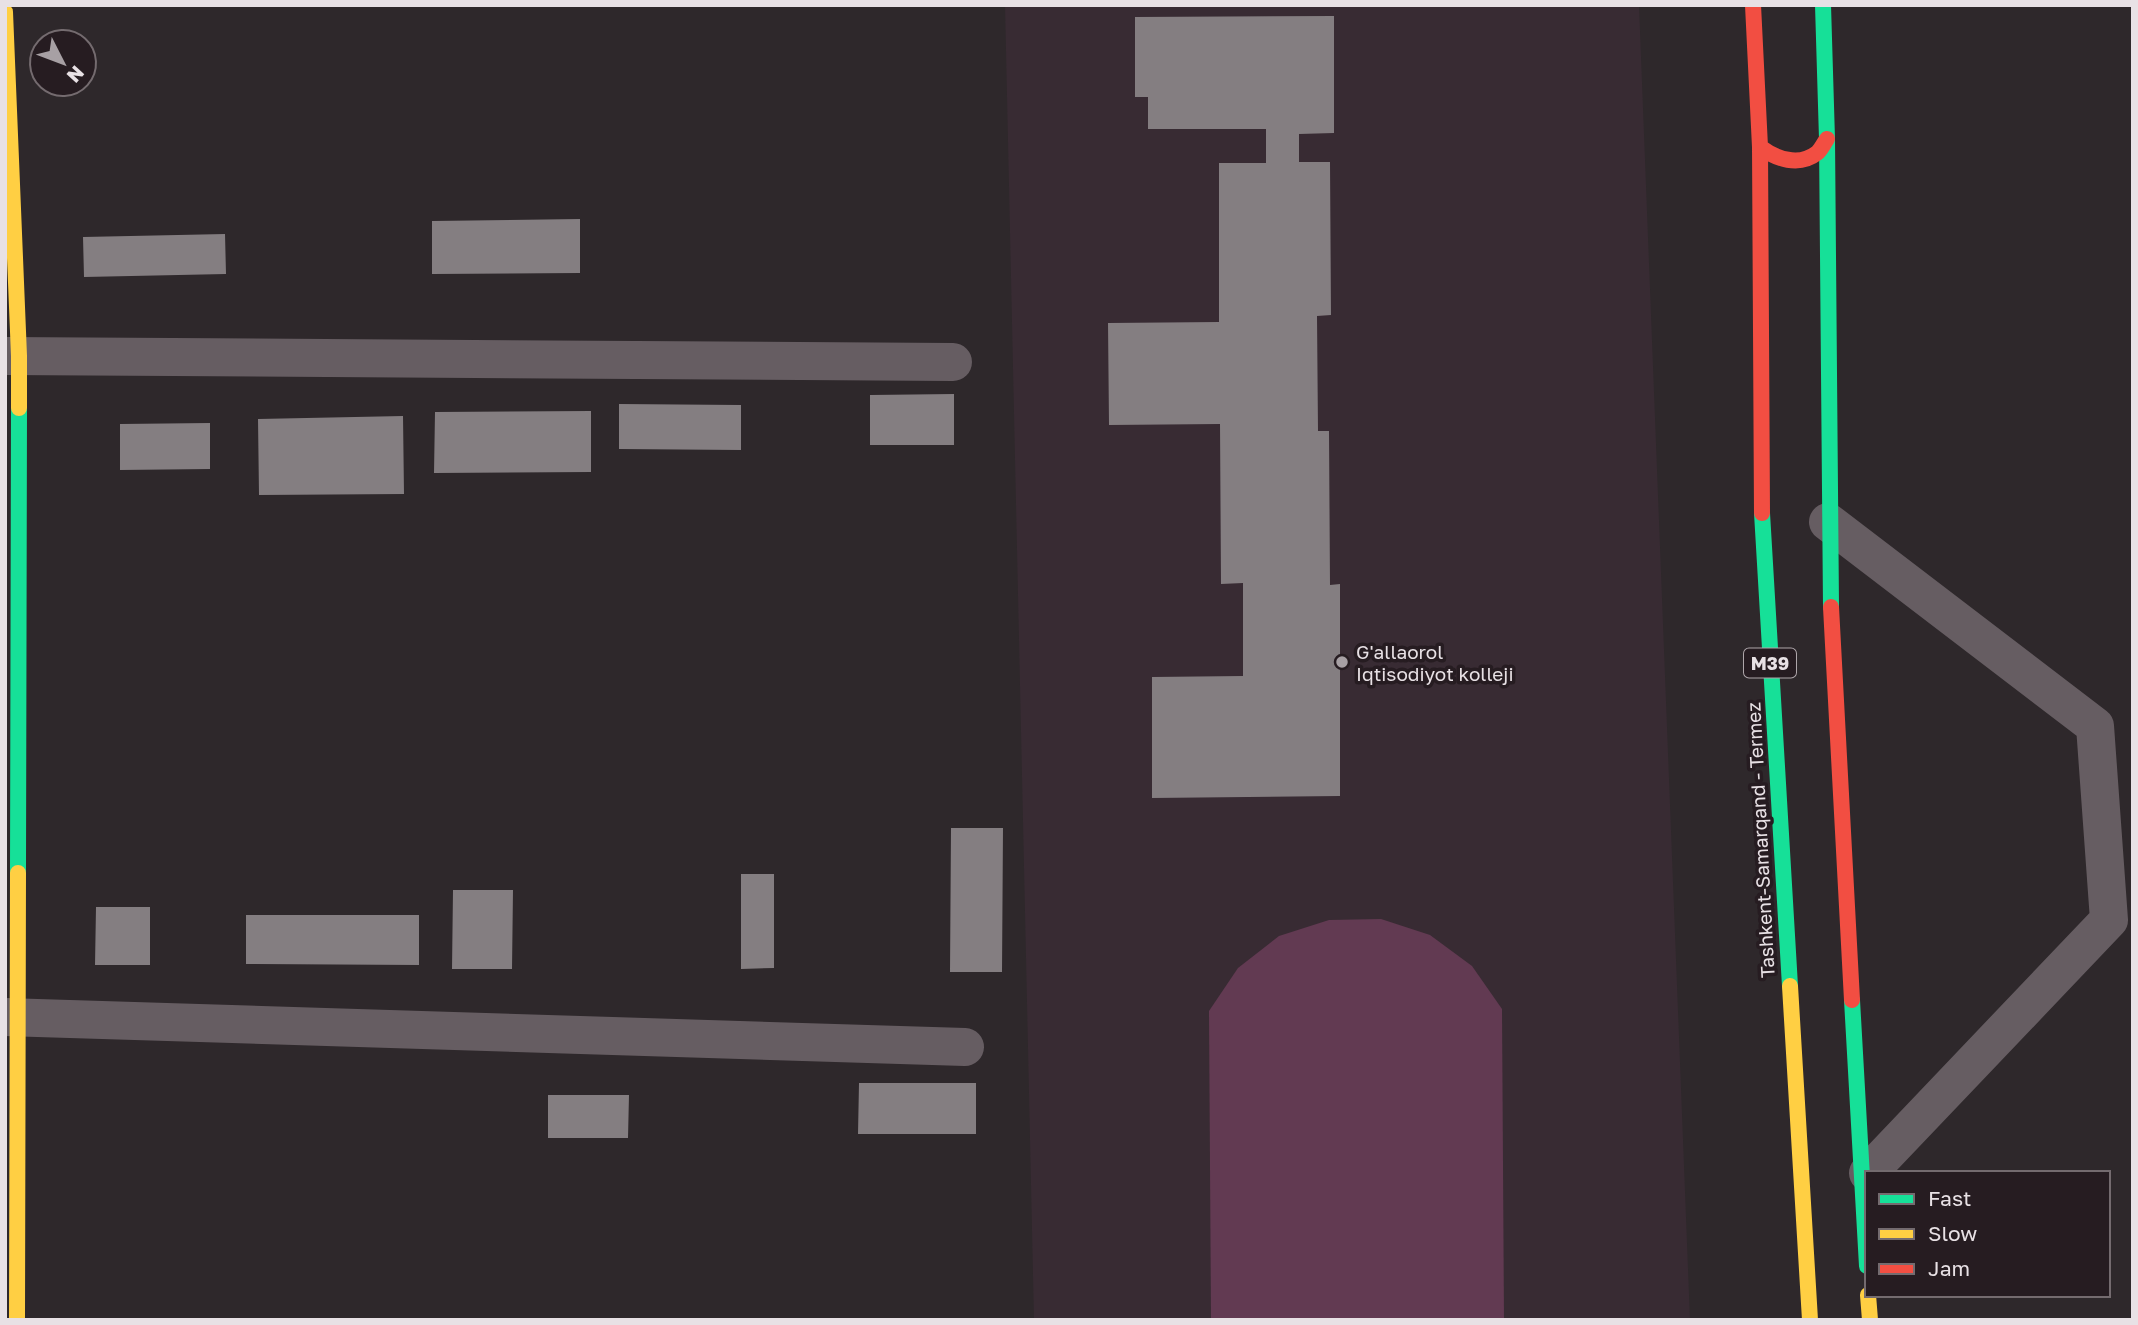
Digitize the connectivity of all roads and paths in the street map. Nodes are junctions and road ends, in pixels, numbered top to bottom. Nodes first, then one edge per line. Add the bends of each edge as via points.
1 (1753, 5) edge
2 (1823, 5) edge
3 (5, 12) edge
4 (1827, 138) junction
5 (1760, 147) junction
6 (12, 356) edge
7 (953, 362) dead end
8 (1829, 522) junction
9 (11, 1016) edge
10 (965, 1047) dead end
11 (1866, 1171) edge
12 (1870, 1171) edge
13 (1868, 1297) edge
14 (17, 1320) edge
15 (1810, 1320) edge
16 (1870, 1320) edge

1 - 5 main road, Tashkent-Samarqand - Termez / M39
2 - 4 main road
3 - 6 main road
4 - 5 main road via 1817,153 1794,162
4 - 8 main road
5 - 15 main road, Tashkent-Samarqand - Termez / M39 via 1762,534
6 - 7 street
6 - 9 main road
8 - 11 main road
8 - 12 street via 2095,726 2109,920
9 - 10 street
9 - 14 main road
13 - 16 main road

